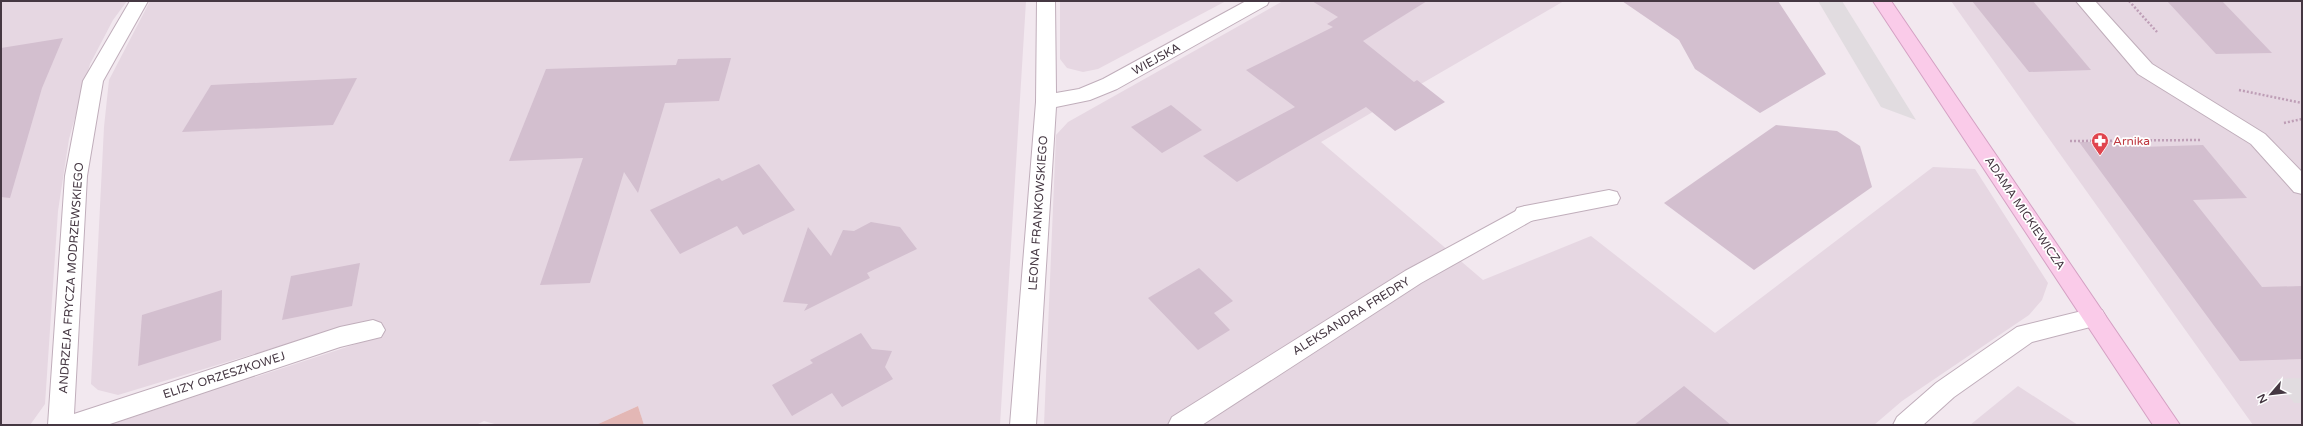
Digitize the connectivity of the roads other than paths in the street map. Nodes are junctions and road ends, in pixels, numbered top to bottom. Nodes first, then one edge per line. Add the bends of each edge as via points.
1 (139, 1) edge
2 (1046, 1) edge
3 (1260, 1) edge
4 (1882, 1) edge
5 (2085, 1) edge
6 (1046, 102) junction
7 (2302, 186) edge
8 (1609, 198) dead end
9 (2094, 316) junction
10 (373, 330) dead end
11 (61, 425) edge
12 (75, 425) edge
13 (1023, 425) edge
14 (1181, 425) edge
15 (1906, 425) edge
16 (2167, 425) edge

1 - 11 street, ANDRZEJA FRYCZA MODRZEWSKIEGO via 93,81 76,176
2 - 6 street, LEONA FRANKOWSKIEGO
3 - 6 street, WIEJSKA via 1110,84 1083,95
4 - 9 street, ADAMA MICKIEWICZA
5 - 7 street via 2146,69 2258,139
6 - 13 street, LEONA FRANKOWSKIEGO
8 - 14 street, ALEKSANDRA FREDRY via 1525,214 1413,277
9 - 15 street via 2025,334 1945,390
9 - 16 street, ADAMA MICKIEWICZA
10 - 12 street, ELIZY ORZESZKOWEJ via 340,336

